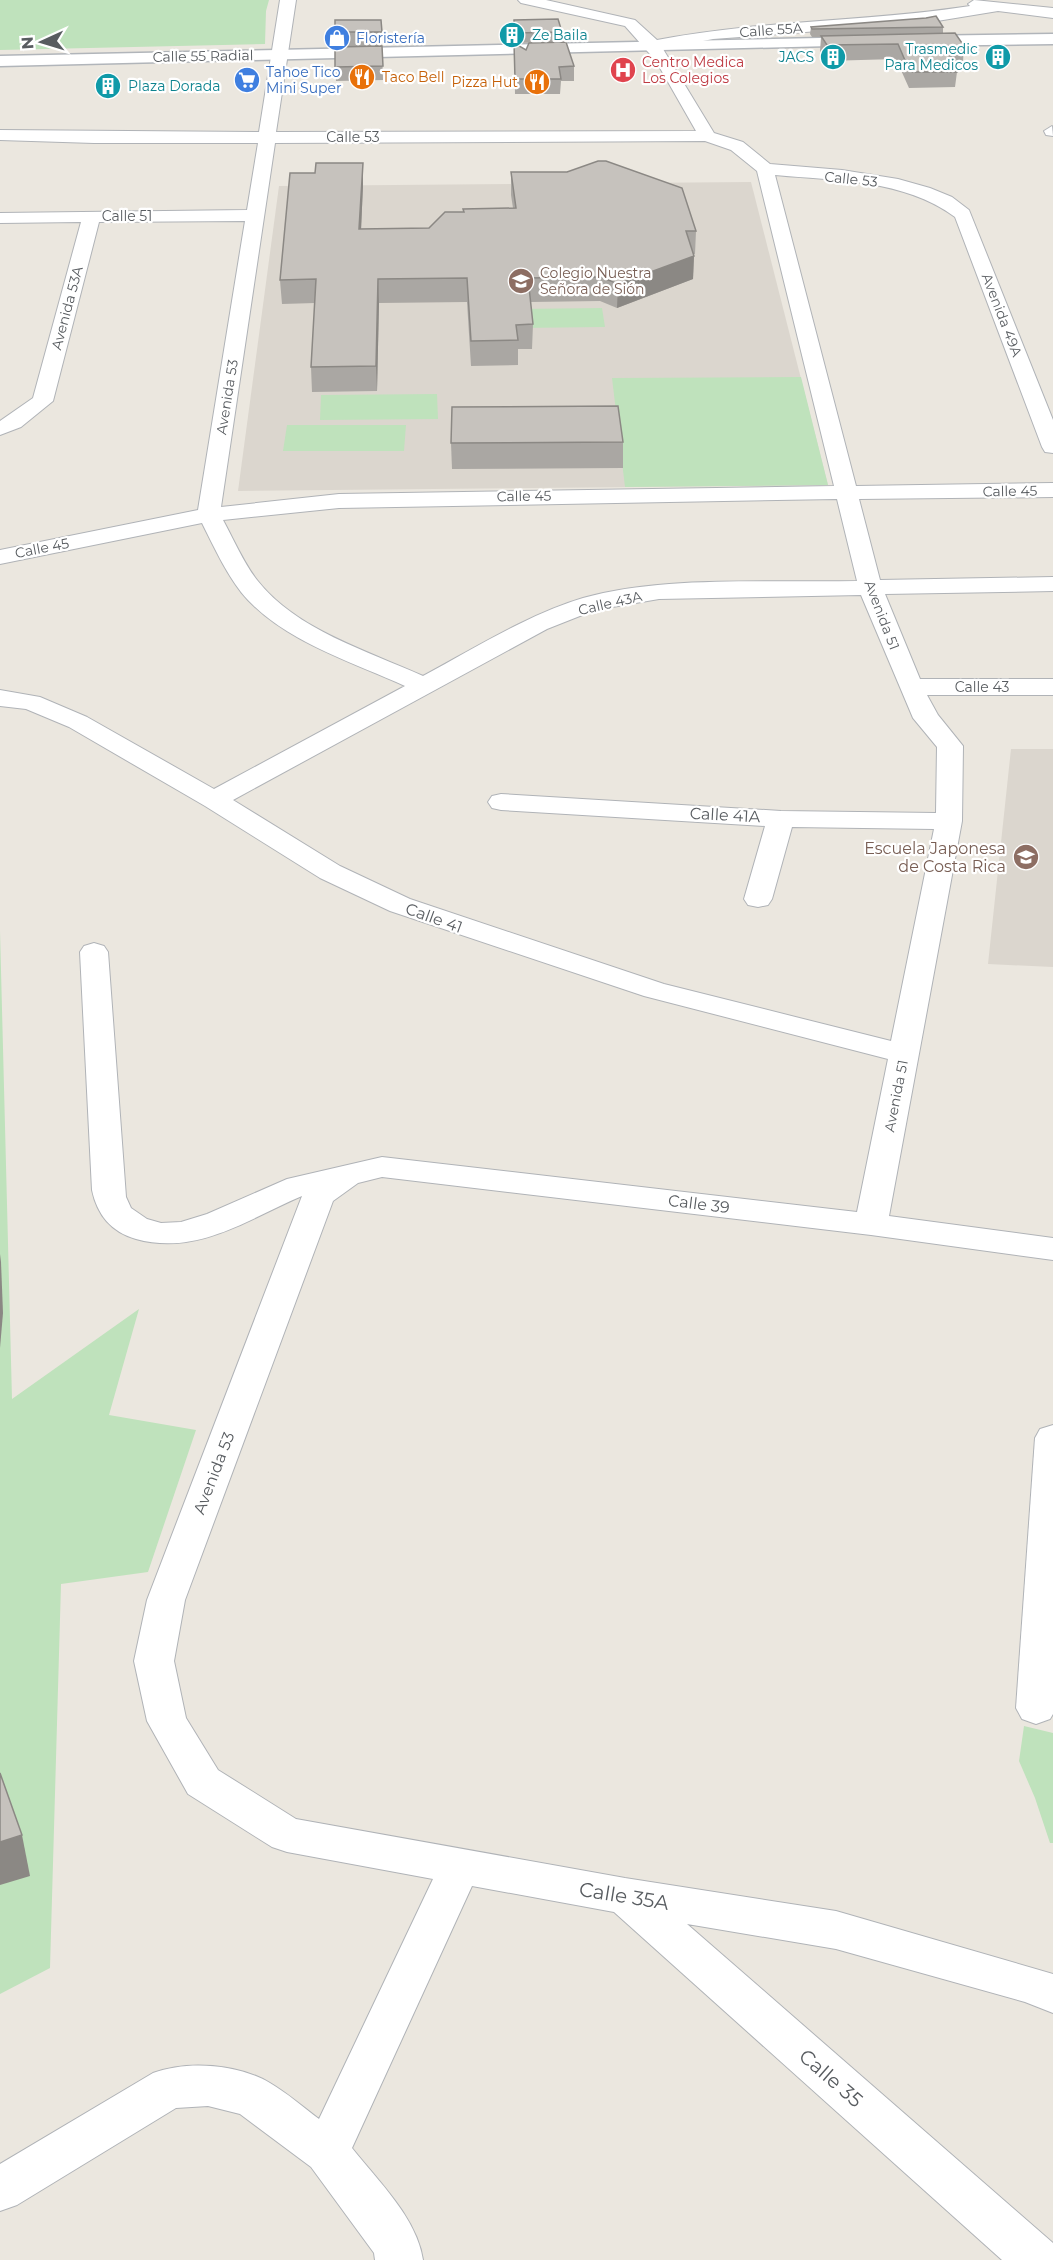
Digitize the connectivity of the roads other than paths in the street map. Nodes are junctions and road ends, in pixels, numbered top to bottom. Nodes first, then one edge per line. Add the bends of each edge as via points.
1 (288, 0) edge
2 (526, 0) edge
3 (954, 0) edge
4 (996, 7) junction
5 (1053, 13) edge
6 (1053, 39) edge
7 (877, 42) edge
8 (900, 42) edge
9 (653, 46) junction
10 (282, 54) junction
11 (0, 61) edge
12 (0, 135) edge
13 (707, 136) junction
14 (269, 137) junction
15 (765, 169) junction
16 (936, 195) joint
17 (255, 215) junction
18 (92, 216) junction
19 (0, 218) edge
20 (0, 429) edge
21 (1053, 447) edge
22 (1053, 490) edge
23 (844, 495) junction
24 (209, 515) junction
25 (0, 557) edge
26 (1053, 584) edge
27 (870, 587) junction
28 (422, 684) junction
29 (911, 687) junction
30 (1053, 687) edge
31 (0, 698) edge
32 (214, 800) junction
33 (501, 802) dead end
34 (781, 819) junction
35 (949, 821) junction
36 (758, 899) dead end
37 (94, 952) dead end
38 (904, 1054) junction
39 (346, 1175) junction
40 (871, 1224) junction
41 (1053, 1249) edge
42 (1053, 1438) edge
43 (1036, 1708) dead end
44 (203, 1782) joint
45 (459, 1868) junction
46 (625, 1896) junction
47 (1053, 1994) edge
48 (327, 2152) junction
49 (0, 2189) edge
50 (399, 2260) edge
51 (1037, 2260) edge

1 - 10 street, Avenida 53
2 - 9 street via 630,23
3 - 4 street
4 - 5 street
4 - 9 street, Calle 55A via 925,18 713,34
6 - 8 main road
7 - 9 main road, Calle 55 Radial
9 - 10 main road, Calle 55 Radial
9 - 13 street
10 - 11 main road, Calle 55 Radial
10 - 14 street, Avenida 53
12 - 14 street, Calle 53
13 - 14 street, Calle 53
13 - 15 street via 737,146
14 - 17 street, Avenida 53
15 - 16 street, Calle 53 via 898,184
15 - 23 street, Avenida 51
16 - 21 street, Avenida 49A via 963,214
17 - 18 street, Calle 51
17 - 24 street, Avenida 53
18 - 19 street, Calle 51
18 - 20 street, Avenida 53A via 43,401
22 - 23 street, Calle 45
23 - 24 street, Calle 45 via 471,496 339,501
23 - 27 street, Avenida 51
24 - 25 street, Calle 45
24 - 28 street via 229,554 262,599 310,632
26 - 27 street, Calle 43A
27 - 28 street, Calle 43A via 659,592 590,604 538,624
27 - 29 street, Avenida 51
28 - 32 street, Calle 43A
29 - 30 street, Calle 43
29 - 35 street, Avenida 51 via 926,718 950,746
31 - 32 street, Calle 41 via 31,702 78,722
32 - 38 street, Calle 41 via 330,872 400,905 654,990
33 - 34 street, Calle 41A
34 - 35 street, Calle 41A
34 - 36 street
35 - 38 street, Avenida 51
37 - 39 street, Calle 39 via 108,1190 116,1213 123,1220 132,1227 164,1234 194,1230 294,1187
38 - 40 street, Avenida 51
39 - 40 street, Calle 39 via 382,1167
39 - 44 street, Avenida 53 via 318,1197 166,1599 154,1661 167,1721
40 - 41 street, Calle 39
42 - 43 street
44 - 45 street, Calle 35A via 286,1835
45 - 46 street, Calle 35A
45 - 48 street
46 - 47 street, Calle 35A via 836,1929
46 - 51 street, Calle 35
48 - 49 street via 253,2097 208,2085 169,2088
48 - 50 street via 397,2245

